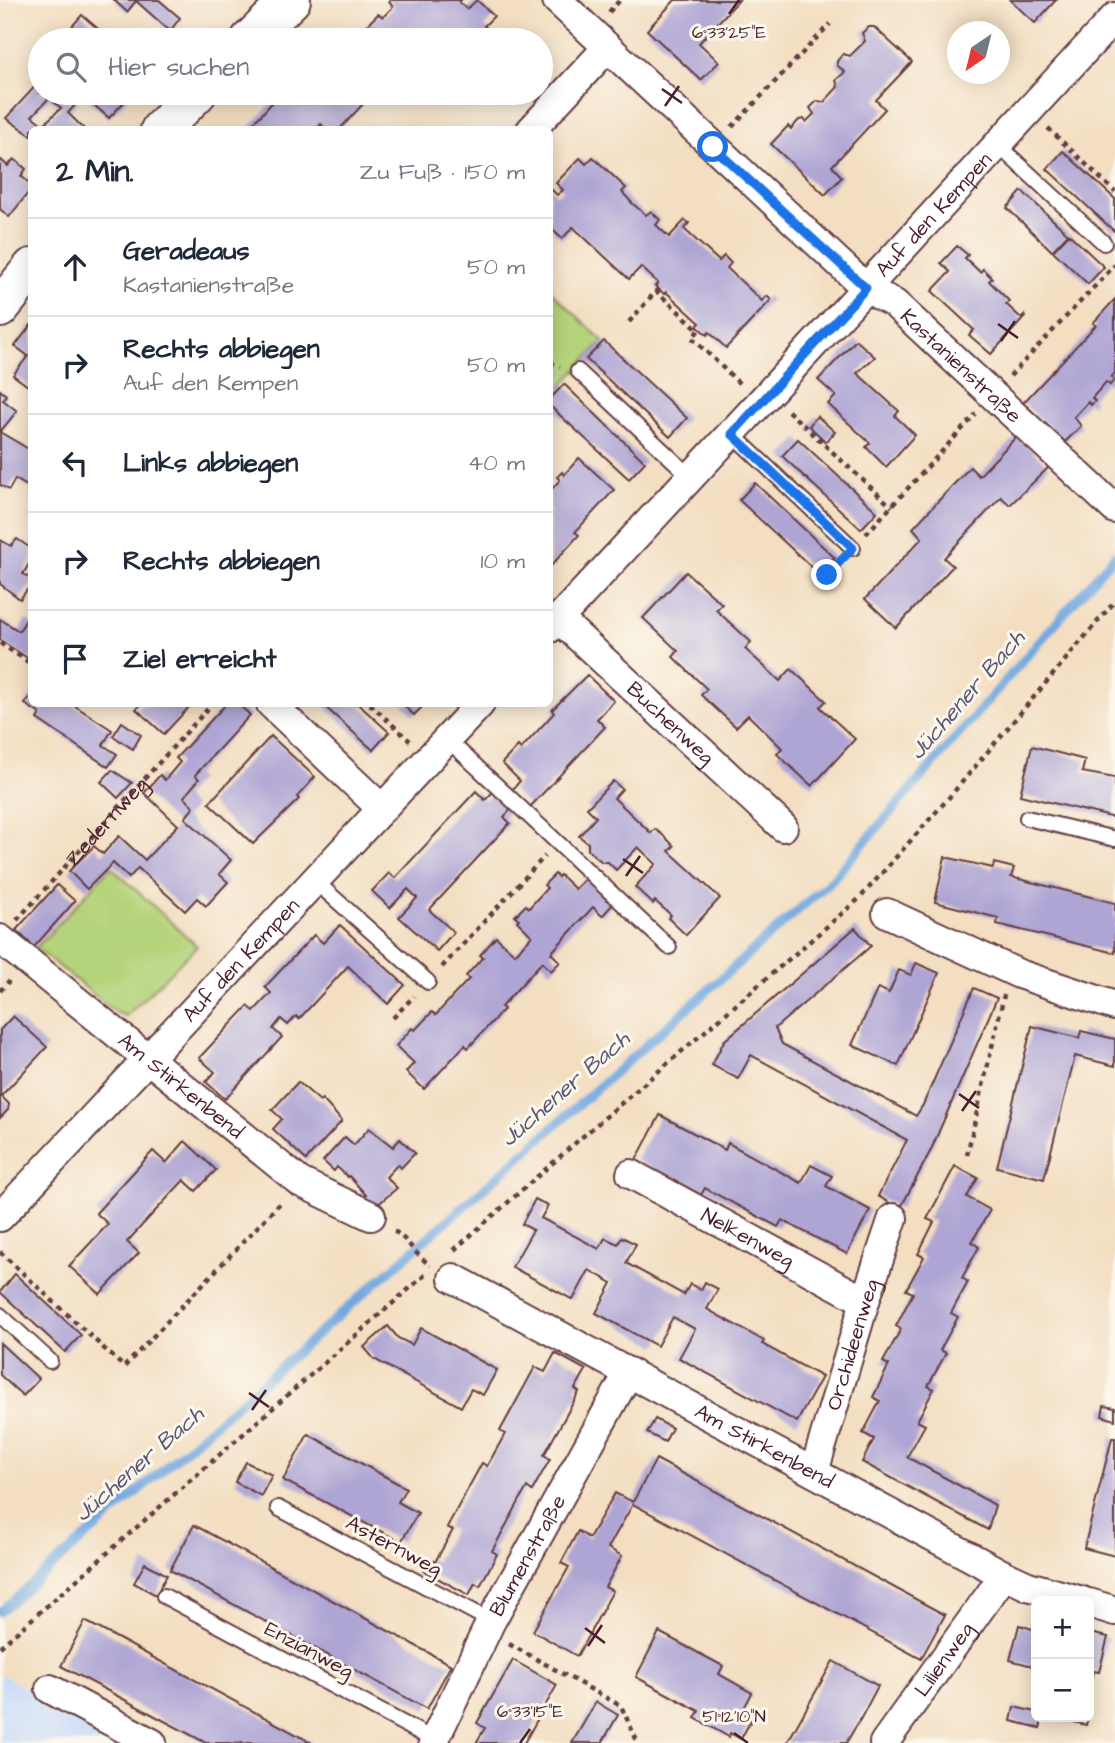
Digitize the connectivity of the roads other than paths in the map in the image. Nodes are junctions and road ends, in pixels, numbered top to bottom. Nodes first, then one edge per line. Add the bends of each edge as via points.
1 (291, 0) edge
2 (557, 0) edge
3 (1115, 17) edge
4 (262, 28) edge
5 (607, 48) junction
6 (185, 105) edge
7 (164, 126) edge
8 (535, 126) edge
9 (999, 145) junction
10 (1104, 243) dead end
11 (28, 273) edge
12 (866, 288) junction
13 (0, 308) edge
14 (578, 371) dead end
15 (732, 434) junction
16 (691, 477) junction
17 (1115, 509) edge
18 (853, 548) road end
19 (554, 623) edge
20 (274, 707) edge
21 (477, 707) edge
22 (438, 749) junction
23 (382, 809) junction
24 (1027, 818) dead end
25 (783, 827) dead end
26 (1115, 839) edge
27 (315, 881) junction
28 (887, 913) dead end
29 (0, 939) edge
30 (669, 947) dead end
31 (428, 982) road end
32 (1115, 1006) edge
33 (148, 1058) junction
34 (631, 1174) dead end
35 (371, 1216) dead end
36 (0, 1217) edge
37 (892, 1218) dead end
38 (444, 1268) road end
39 (865, 1301) junction
40 (0, 1315) edge
41 (50, 1361) dead end
42 (629, 1372) junction
43 (814, 1472) junction
44 (278, 1508) dead end
45 (1004, 1575) junction
46 (164, 1596) dead end
47 (1064, 1596) edge
48 (1094, 1605) edge
49 (1115, 1611) edge
50 (489, 1626) junction
51 (50, 1689) dead end
52 (434, 1742) edge
53 (152, 1743) edge
54 (884, 1743) edge

1 - 4 street
2 - 5 street, Kastanienstraße
3 - 9 street, Auf den Kempen
5 - 8 street
5 - 12 street, Kastanienstraße
6 - 7 street
9 - 10 lane
9 - 12 street, Auf den Kempen
11 - 13 street
12 - 15 street, Auf den Kempen
12 - 17 street, Kastanienstraße via 895,304
14 - 16 lane
15 - 16 street, Auf den Kempen
15 - 18 lane
16 - 19 street, Auf den Kempen
19 - 25 street, Buchenweg
20 - 23 street
21 - 22 street, Auf den Kempen
22 - 23 street, Auf den Kempen
22 - 30 lane via 558,842
23 - 27 street, Auf den Kempen
24 - 26 lane
27 - 31 lane
27 - 33 street, Auf den Kempen
28 - 32 street via 1013,971
29 - 33 street, Am Stirkenbend
33 - 35 street, Am Stirkenbend via 300,1182
33 - 36 street, Auf den Kempen
34 - 39 street, Nelkenweg
37 - 39 street, Orchideenweg
38 - 42 street, Am Stirkenbend
39 - 43 street, Orchideenweg
40 - 41 lane
42 - 43 street, Am Stirkenbend
42 - 50 street, Blumenstraße
43 - 45 street, Am Stirkenbend
44 - 50 lane, Asternweg
45 - 47 street, Am Stirkenbend
45 - 54 street, Lilienweg
46 - 52 lane, Enzianweg
48 - 49 street
50 - 52 street, Blumenstraße
51 - 53 street

